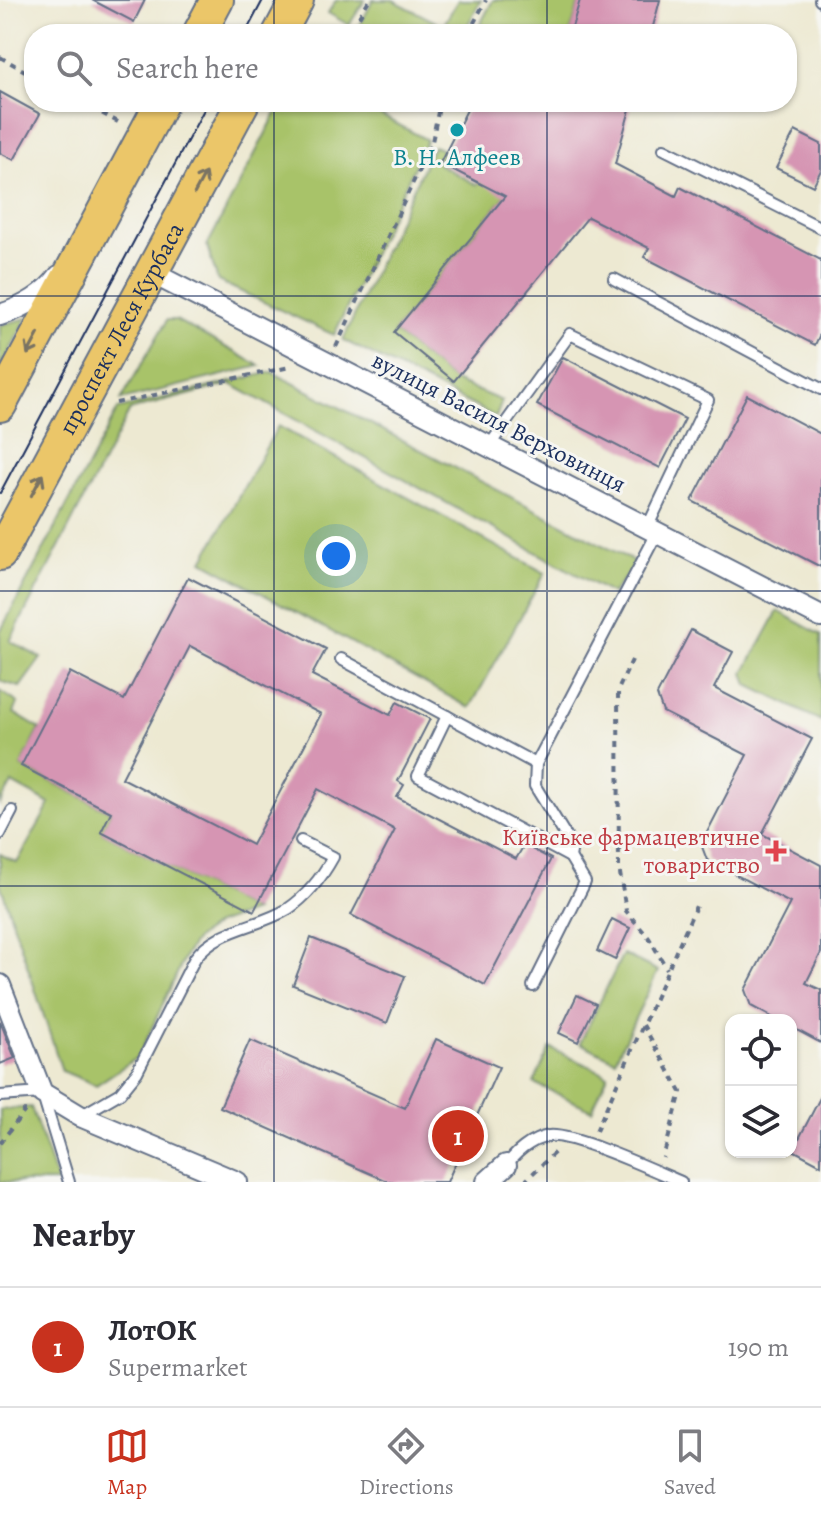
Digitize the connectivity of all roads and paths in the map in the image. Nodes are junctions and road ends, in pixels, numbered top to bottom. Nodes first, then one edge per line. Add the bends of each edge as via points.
1 (217, 0) edge
2 (297, 0) edge
3 (369, 0) edge
4 (486, 0) edge
5 (204, 24) edge
6 (284, 24) edge
7 (355, 24) edge
8 (473, 24) edge
9 (0, 57) edge
10 (24, 70) edge
11 (100, 112) edge
12 (157, 112) edge
13 (238, 112) edge
14 (438, 112) edge
15 (118, 122) dead end
16 (664, 149) dead end
17 (821, 228) edge
18 (90, 235) junction
19 (152, 273) junction
20 (614, 279) dead end
21 (0, 315) edge
22 (328, 363) junction
23 (821, 389) edge
24 (116, 403) dead end
25 (0, 405) edge
26 (489, 446) junction
27 (652, 530) junction
28 (0, 554) edge
29 (821, 617) edge
30 (341, 659) dead end
31 (632, 660) dead end
32 (447, 716) junction
33 (536, 764) junction
34 (12, 811) dead end
35 (0, 834) edge
36 (301, 841) dead end
37 (570, 857) junction
38 (696, 906) dead end
39 (667, 971) junction
40 (0, 985) edge
41 (533, 986) dead end
42 (643, 1025) junction
43 (42, 1093) junction
44 (21, 1094) junction
45 (0, 1096) edge
46 (80, 1116) junction
47 (0, 1143) edge
48 (590, 1145) junction
49 (502, 1173) edge
50 (659, 1173) junction
51 (69, 1182) edge
52 (237, 1182) edge
53 (487, 1182) edge
54 (524, 1182) edge
55 (681, 1182) edge

1 - 5 main road
2 - 6 main road
3 - 7 path
4 - 8 path
9 - 10 path
11 - 15 path
12 - 18 main road
19 -> 13 main road, проспект Леся Курбаса
14 - 22 path via 432,142
16 - 17 lane
18 - 21 street via 52,286
18 -> 25 main road
19 - 22 street, вулиця Василя Верховинця
28 -> 19 main road, проспект Леся Курбаса
20 - 23 lane
22 - 24 path via 274,369
22 - 26 street, вулиця Василя Верховинця
26 - 27 street, вулиця Василя Верховинця
26 - 27 lane via 570,334 708,400
27 - 29 street, вулиця Василя Верховинця
27 - 33 lane
30 - 32 lane
31 - 39 path via 618,690 619,867 626,911
32 - 33 lane
32 - 37 lane via 418,776
33 - 37 lane via 535,786 572,846
34 - 35 lane
36 - 46 lane via 333,857 320,879 288,909 204,947 137,1072 120,1093
37 - 41 lane via 585,882
38 - 39 path
39 - 42 path
40 - 43 street
42 - 48 path
42 - 50 path via 681,1092
43 - 44 lane
43 - 46 street
43 - 51 lane
44 - 45 lane
44 - 47 path via 24,1112
46 - 52 street
48 - 49 lane via 551,1135 528,1143
48 - 50 lane
48 - 54 path via 558,1149
49 - 53 street
50 - 55 lane

